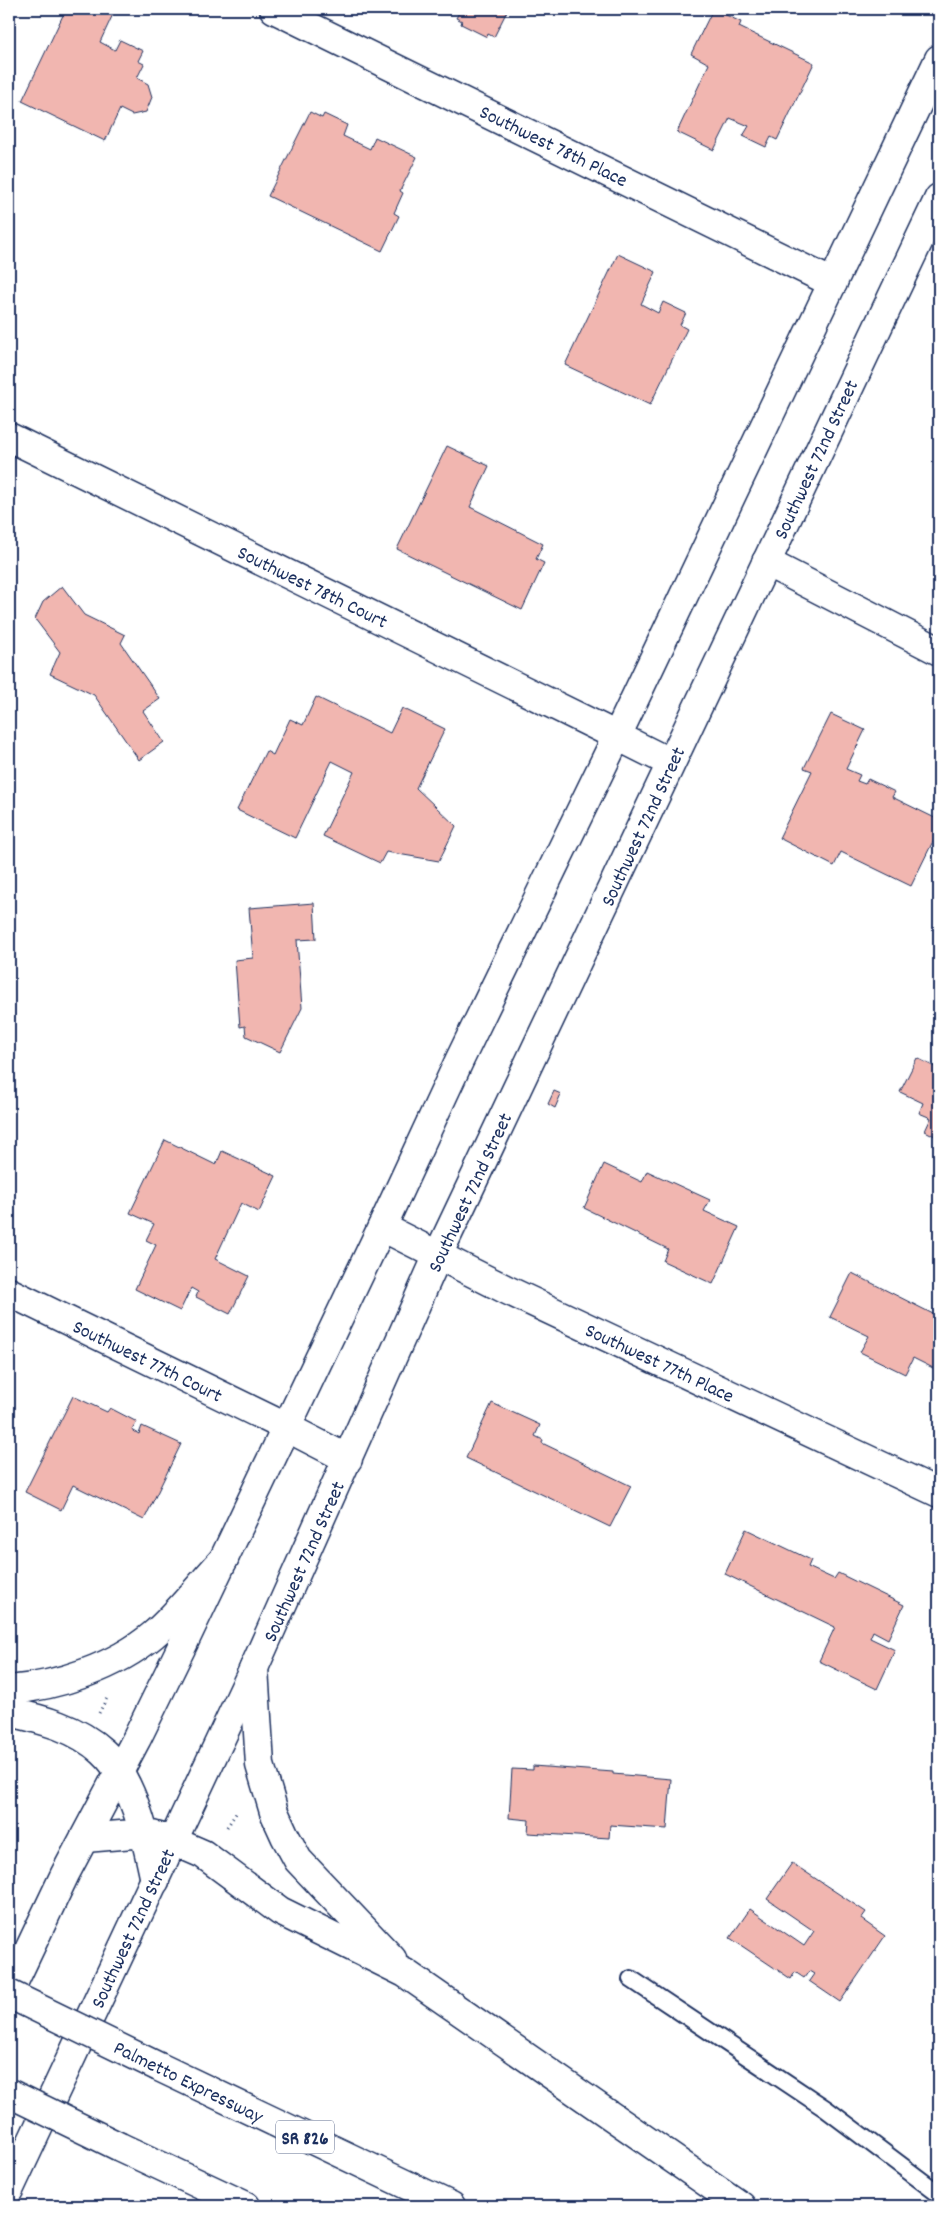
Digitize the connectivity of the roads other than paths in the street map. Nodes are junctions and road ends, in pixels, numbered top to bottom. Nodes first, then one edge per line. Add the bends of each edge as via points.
1 (274, 9) edge
2 (939, 59) edge
3 (939, 198) edge
4 (833, 283) junction
5 (9, 437) edge
6 (766, 562) junction
7 (939, 650) edge
8 (617, 736) junction
9 (672, 763) junction
10 (382, 1227) junction
11 (438, 1255) junction
12 (9, 1292) edge
13 (286, 1427) junction
14 (348, 1459) junction
15 (939, 1493) edge
16 (224, 1559) junction
17 (254, 1668) junction
18 (9, 1690) edge
19 (9, 1712) edge
20 (120, 1771) junction
21 (145, 1833) junction
22 (85, 1838) junction
23 (173, 1840) junction
24 (155, 1881) junction
25 (405, 1973) junction
26 (631, 1978) dead end
27 (9, 1993) edge
28 (9, 2093) edge
29 (9, 2190) edge
30 (939, 2194) edge
31 (246, 2206) edge
32 (451, 2206) edge
33 (741, 2206) edge

1 - 4 main road, Southwest 78th Place
2 - 4 main road
3 - 6 main road, Southwest 72nd Street
4 - 8 main road
5 - 8 main road, Southwest 78th Court
6 - 7 main road
6 - 9 main road, Southwest 72nd Street
8 - 9 main road, Southwest 78th Court
8 - 10 main road
9 - 11 main road, Southwest 72nd Street
10 - 11 main road, Southwest 77th Place
10 - 13 main road
11 - 14 main road, Southwest 72nd Street
11 - 15 main road, Southwest 77th Place
12 - 13 main road, Southwest 77th Court
13 - 14 main road, Southwest 77th Court
13 - 16 main road
14 - 17 main road, Southwest 72nd Street
16 - 18 main road via 154,1634 136,1647 82,1674 26,1689
16 - 20 main road
17 - 23 main road, Southwest 72nd Street
17 - 25 main road via 260,1765 285,1836 298,1860
19 - 20 main road via 71,1731 103,1752
20 - 21 main road
20 - 22 main road
21 - 22 main road
21 - 23 main road
21 - 24 main road
22 - 27 main road
23 - 24 main road, Southwest 72nd Street
23 - 25 main road via 203,1854 280,1911
24 - 29 main road, Southwest 72nd Street
25 - 33 main road
26 - 30 lane via 826,2109
27 - 32 main road, Palmetto Expressway / SR 826, bridge
28 - 31 main road, bridge

